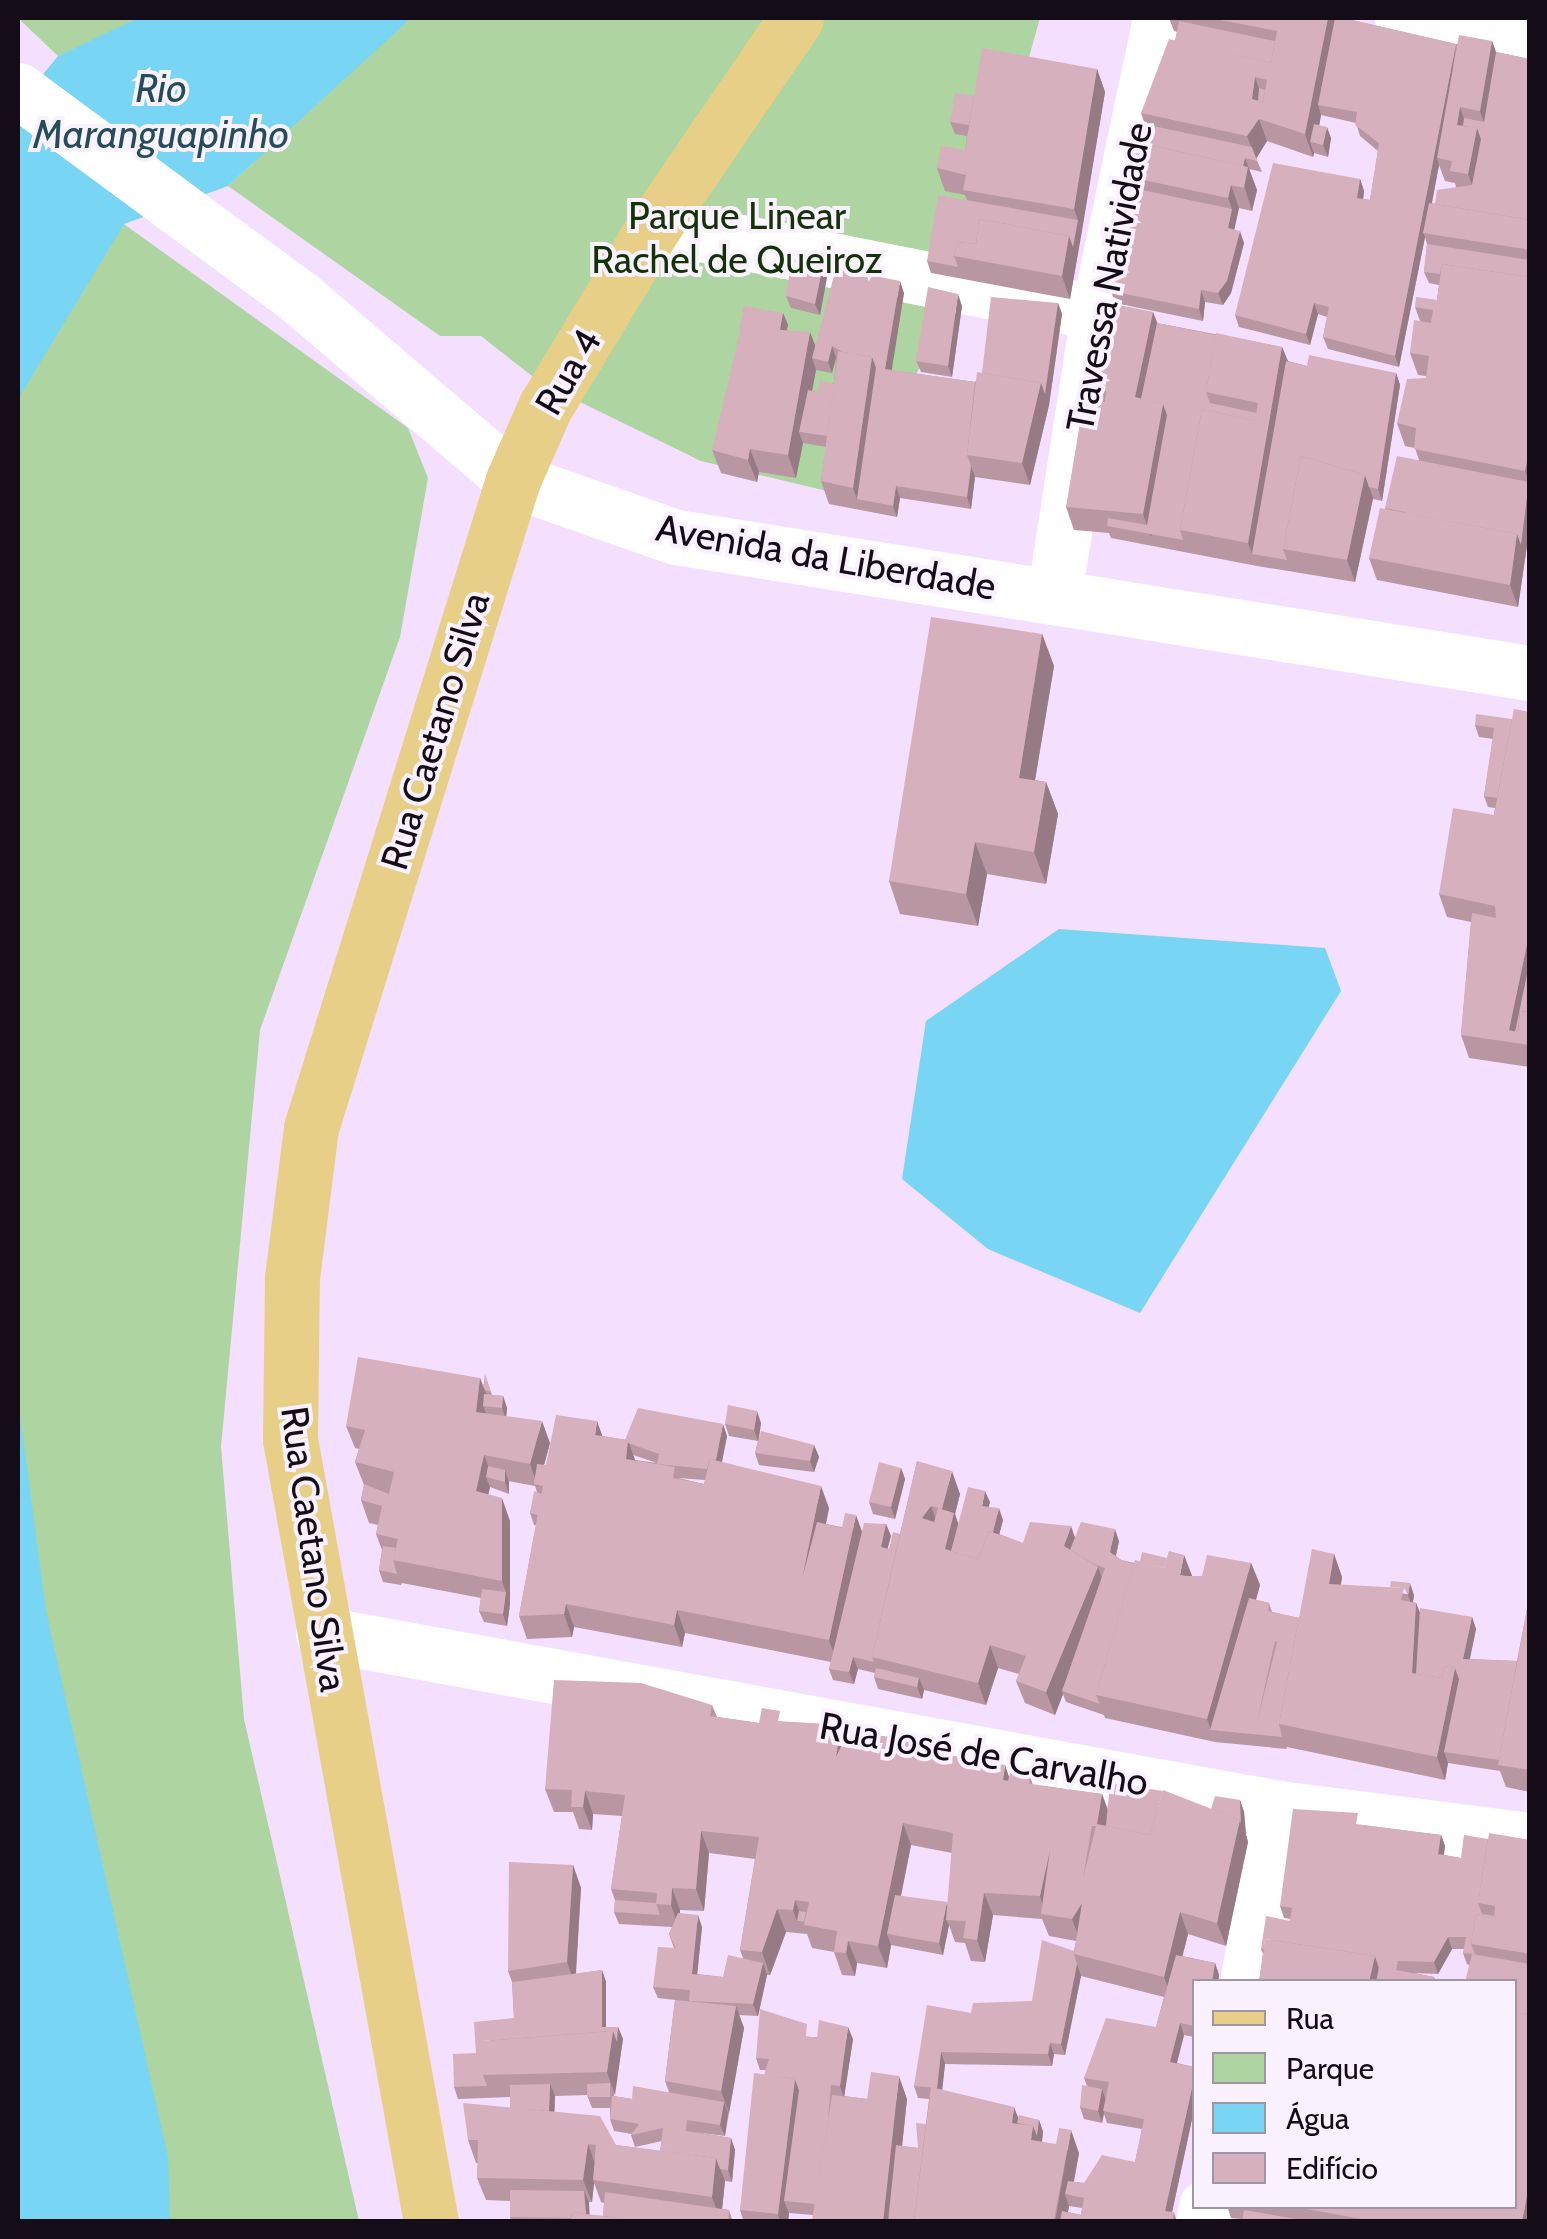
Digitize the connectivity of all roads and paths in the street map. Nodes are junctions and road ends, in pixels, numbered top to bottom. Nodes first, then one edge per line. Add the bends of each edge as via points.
1 (796, 18) edge
2 (1160, 18) edge
3 (1402, 18) edge
4 (1530, 45) edge
5 (18, 90) edge
6 (654, 226) junction
7 (1098, 313) junction
8 (513, 480) junction
9 (1054, 596) junction
10 (1530, 673) edge
11 (324, 1634) junction
12 (1279, 1808) junction
13 (1530, 1840) edge
14 (1248, 1979) edge
15 (431, 2222) edge

1 - 6 main road, Rua 4
2 - 7 street, Travessa Natividade
3 - 4 street
5 - 8 street, Avenida da Liberdade via 300,298
6 - 7 street
6 - 8 main road, Rua 4 via 545,407
7 - 9 street, Travessa Natividade
8 - 9 street, Avenida da Liberdade via 676,537
8 - 11 main road, Rua Caetano Silva via 311,1128 292,1278 290,1438
9 - 10 street, Avenida da Liberdade
11 - 12 street, Rua José de Carvalho
11 - 15 main road, Rua Caetano Silva
12 - 13 street, Rua José de Carvalho
12 - 14 street

